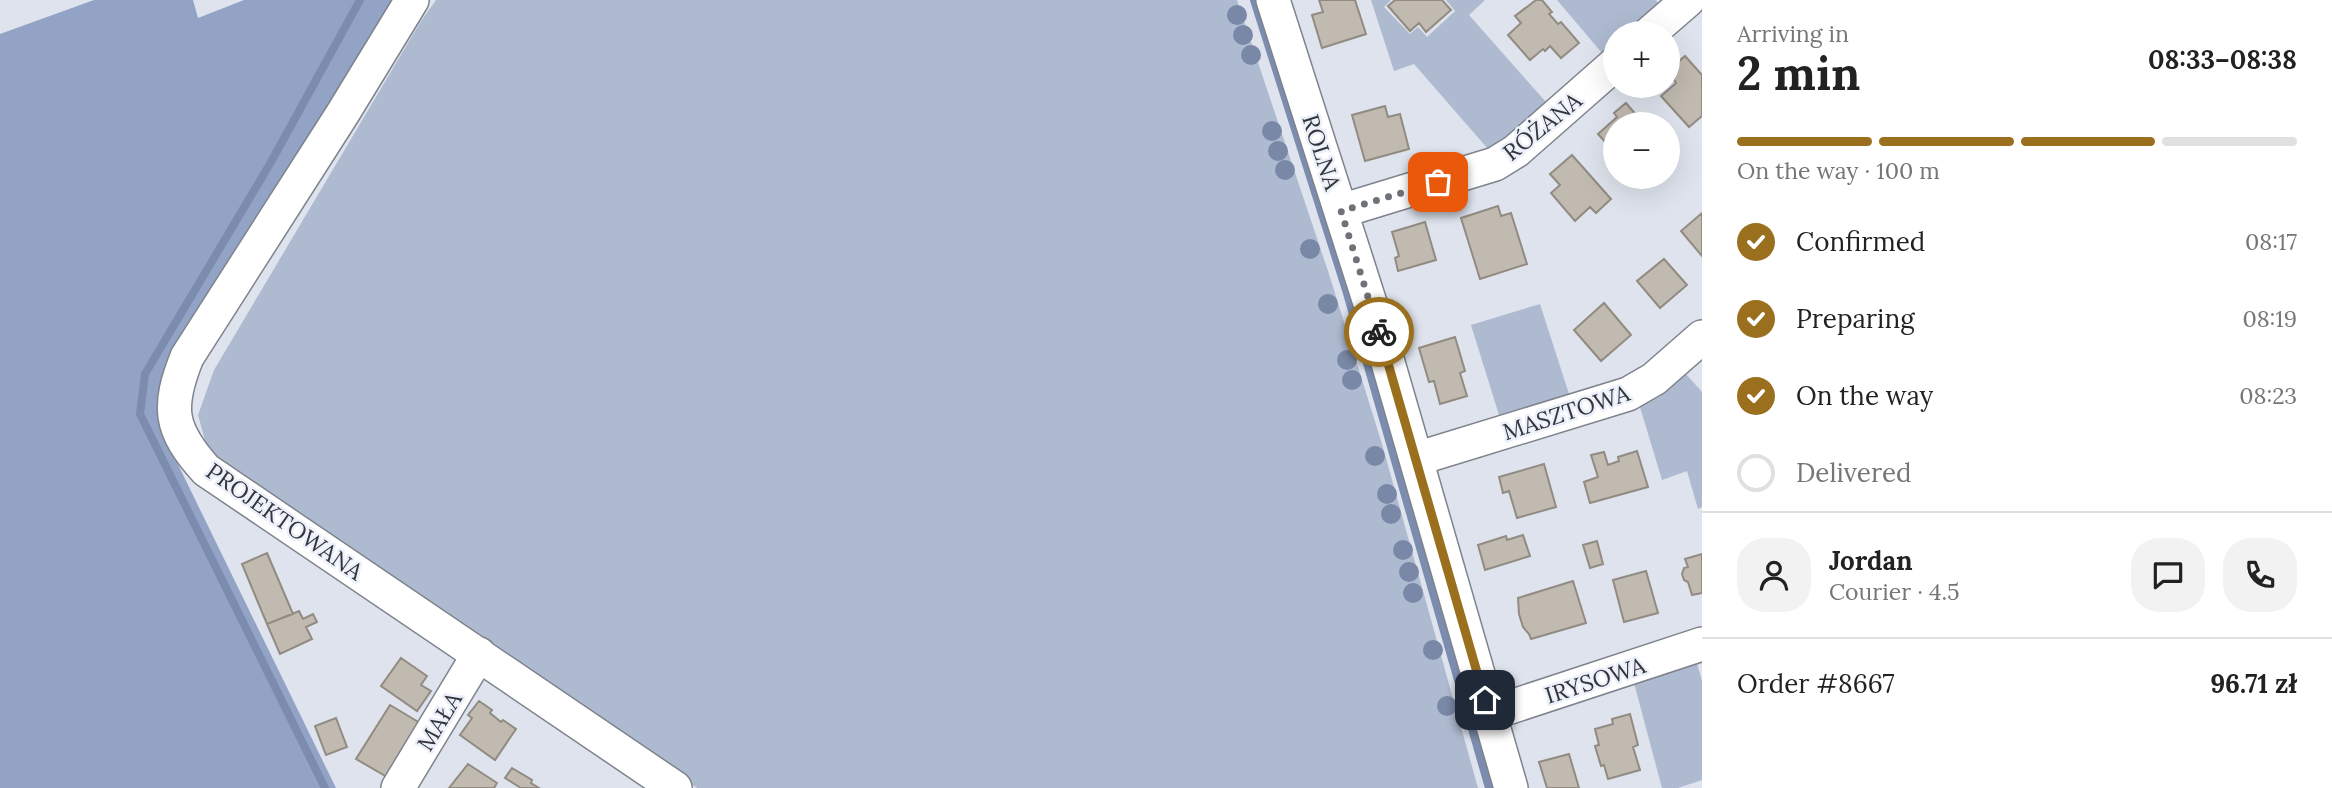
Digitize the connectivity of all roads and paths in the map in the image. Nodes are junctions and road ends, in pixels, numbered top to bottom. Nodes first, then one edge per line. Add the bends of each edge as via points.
1 (412, 0) edge
2 (1273, 0) edge
3 (1688, 0) edge
4 (1664, 21) edge
5 (1603, 75) edge
6 (1341, 211) junction
7 (1702, 337) edge
8 (1416, 459) junction
9 (1702, 644) edge
10 (479, 654) junction
11 (1489, 715) junction
12 (398, 788) edge
13 (675, 788) edge
14 (1511, 788) edge

1 - 10 street, PROJEKTOWANA via 187,357 176,385 174,407 187,449 206,470
2 - 6 street, ROLNA
3 - 4 street
5 - 6 street, RÓŻANA via 1495,164
6 - 8 street, ROLNA
7 - 8 street, MASZTOWA via 1654,379 1628,394
8 - 11 street, ROLNA
9 - 11 street, IRYSOWA
10 - 12 street, MAŁA
10 - 13 street, PROJEKTOWANA
11 - 14 street, ROLNA

